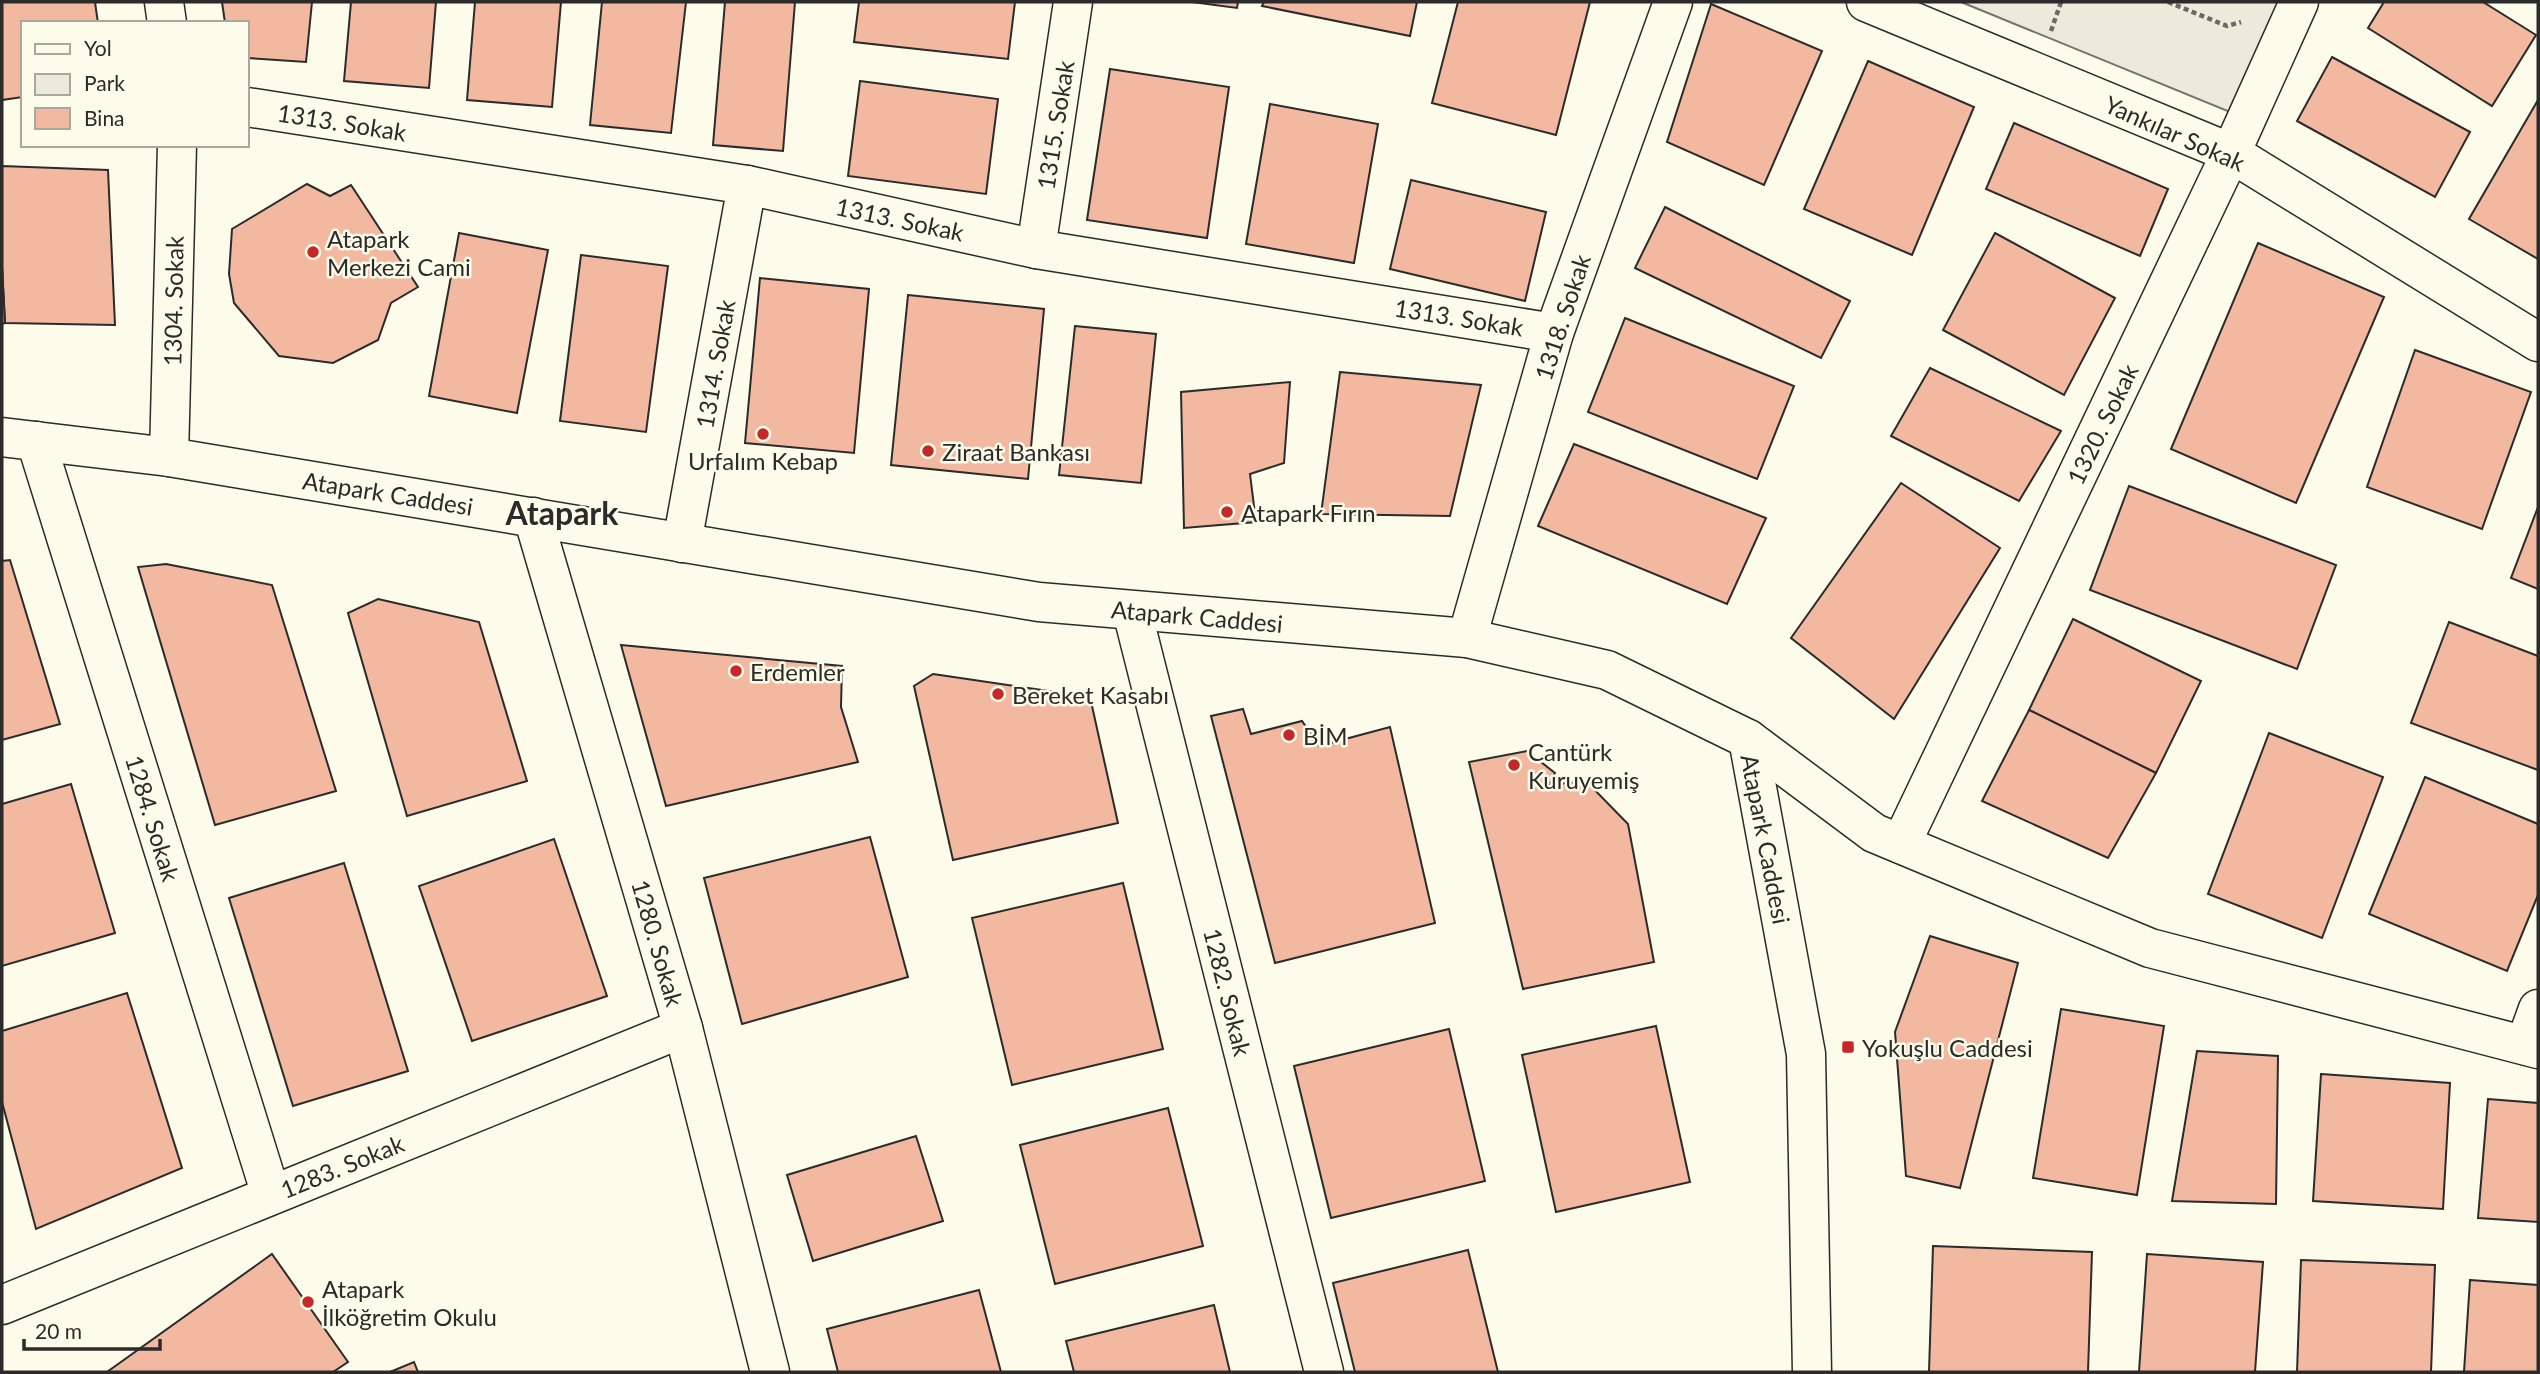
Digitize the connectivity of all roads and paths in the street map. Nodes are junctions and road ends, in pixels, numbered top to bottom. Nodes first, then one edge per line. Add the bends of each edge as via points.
1 (164, 2) edge
2 (1073, 2) edge
3 (1673, 2) edge
4 (1866, 2) edge
5 (2061, 2) edge
6 (2168, 2) edge
7 (2298, 2) edge
8 (2177, 4) edge
9 (2245, 19) dead end
10 (167, 21) edge
11 (2049, 39) dead end
12 (248, 107) edge
13 (177, 147) edge
14 (2231, 153) junction
15 (747, 185) junction
16 (1036, 249) junction
17 (1554, 333) junction
18 (2538, 342) edge
19 (19, 439) edge
20 (169, 457) junction
21 (533, 517) junction
22 (682, 543) junction
23 (1132, 611) junction
24 (1467, 638) junction
25 (1748, 739) junction
26 (1901, 844) junction
27 (2538, 1009) edge
28 (683, 1028) junction
29 (2532, 1047) edge
30 (271, 1195) junction
31 (2, 1305) edge
32 (770, 1372) edge
33 (1324, 1372) edge
34 (1812, 1372) edge

1 - 10 street
2 - 16 street, 1315. Sokak
3 - 17 street, 1318. Sokak
4 - 14 street, Yankılar Sokak
5 - 11 path
6 - 8 path
7 - 14 street, 1320. Sokak
8 - 9 path via 2227,26
12 - 15 street, 1313. Sokak
13 - 20 street, 1304. Sokak
14 - 18 street, Yankılar Sokak
14 - 26 street, 1320. Sokak
15 - 16 street, 1313. Sokak
15 - 22 street, 1314. Sokak
16 - 17 street, 1313. Sokak
17 - 24 street, 1318. Sokak
19 - 20 street, Atapark Caddesi
19 - 30 street, 1284. Sokak
20 - 21 street, Atapark Caddesi
21 - 22 street, Atapark Caddesi
21 - 28 street, 1280. Sokak
22 - 23 street, Atapark Caddesi via 1039,602
23 - 24 street, Atapark Caddesi
23 - 33 street, 1282. Sokak
24 - 25 street, Atapark Caddesi via 1607,670
25 - 26 street via 1874,832
25 - 34 street, Atapark Caddesi via 1806,1054
26 - 29 street via 2150,948
27 - 29 street
28 - 30 street, 1283. Sokak
28 - 32 street, 1280. Sokak
30 - 31 street, 1283. Sokak

